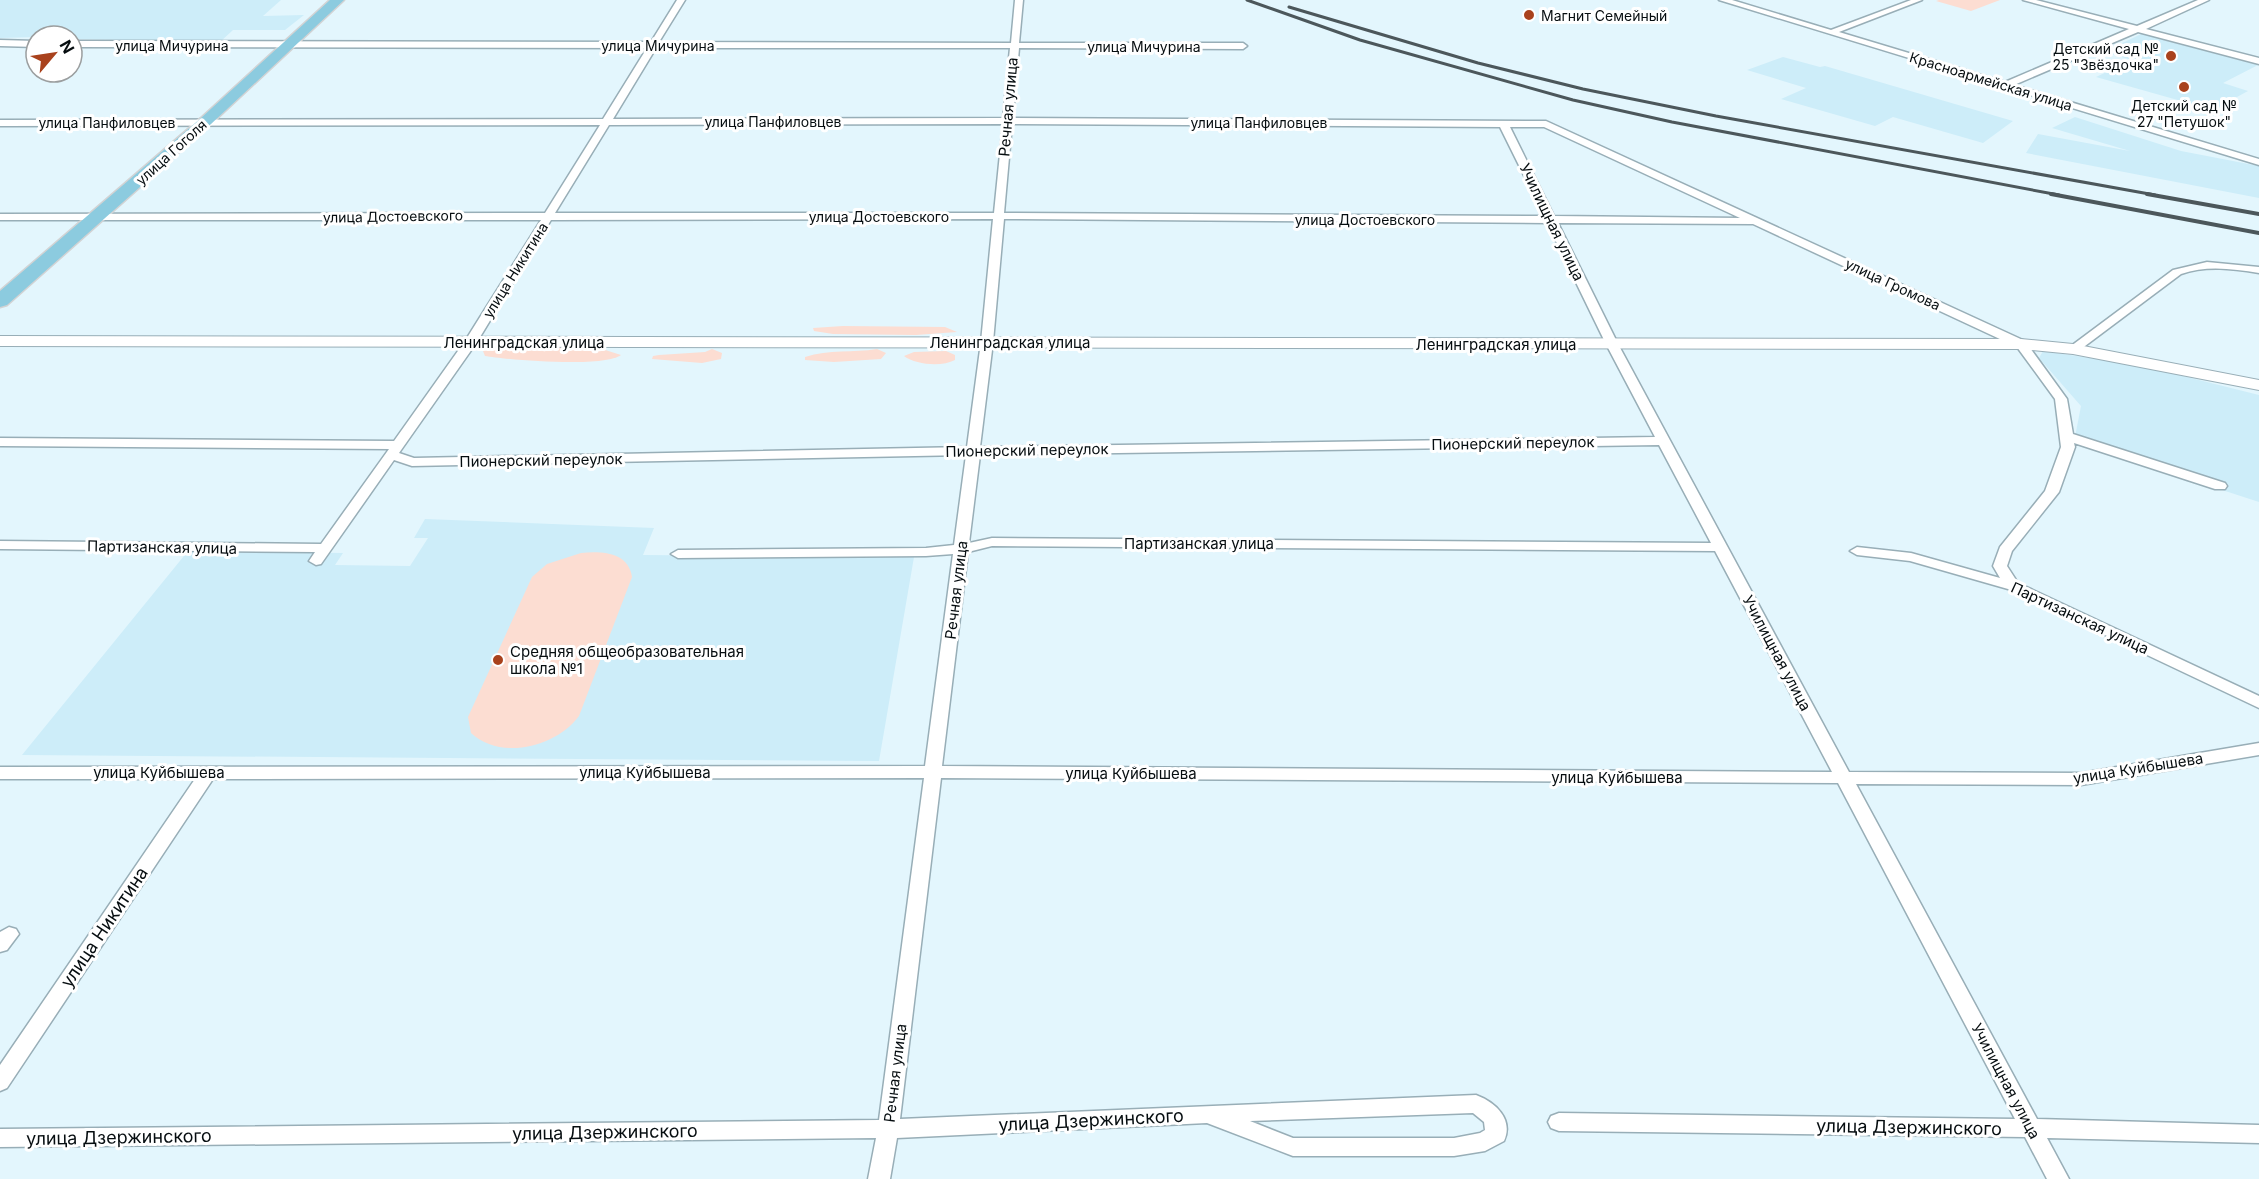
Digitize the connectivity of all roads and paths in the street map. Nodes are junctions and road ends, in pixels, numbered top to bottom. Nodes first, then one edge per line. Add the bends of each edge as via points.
1 (338, 0) edge
2 (681, 0) edge
3 (1019, 0) edge
4 (1723, 0) edge
5 (1918, 0) edge
6 (2027, 0) edge
7 (2205, 0) edge
8 (2137, 29) junction
9 (1830, 33) junction
10 (0, 44) edge
11 (11, 44) junction
12 (24, 44) edge
13 (84, 44) edge
14 (653, 45) junction
15 (290, 46) junction
16 (1014, 46) junction
17 (1243, 46) dead end
18 (0, 52) edge
19 (2259, 62) edge
20 (2005, 86) junction
21 (206, 121) junction
22 (607, 121) junction
23 (1007, 121) junction
24 (0, 123) edge
25 (1503, 123) junction
26 (1546, 124) joint
27 (2259, 162) edge
28 (999, 216) junction
29 (0, 217) edge
30 (98, 217) junction
31 (547, 217) junction
32 (1551, 220) junction
33 (1757, 221) junction
34 (2259, 270) edge
35 (0, 301) edge
36 (0, 341) edge
37 (471, 342) junction
38 (987, 342) junction
39 (1612, 344) junction
40 (2021, 344) junction
41 (2073, 349) junction
42 (2259, 385) edge
43 (2067, 436) junction
44 (1664, 441) junction
45 (0, 442) edge
46 (394, 450) junction
47 (974, 451) junction
48 (2220, 486) dead end
49 (0, 545) edge
50 (1721, 547) junction
51 (325, 548) junction
52 (961, 549) junction
53 (1857, 550) dead end
54 (678, 554) dead end
55 (316, 561) dead end
56 (2013, 586) junction
57 (2259, 703) edge
58 (2259, 749) edge
59 (209, 771) junction
60 (933, 772) junction
61 (0, 773) edge
62 (1845, 779) junction
63 (0, 1082) edge
64 (1209, 1115) junction
65 (1559, 1122) dead end
66 (2031, 1128) junction
67 (888, 1129) junction
68 (2259, 1134) edge
69 (0, 1138) edge
70 (879, 1179) edge
71 (2058, 1179) edge

1 - 15 main road, улица Гоголя
2 - 14 street, улица Никитина
3 - 16 street, Речная улица
4 - 9 street, Красноармейская улица
5 - 9 street
6 - 8 street
7 - 8 street
8 - 19 street
8 - 20 street
9 - 20 street, Красноармейская улица
10 - 11 street
11 - 12 street
11 - 18 street
13 - 15 street, улица Мичурина
14 - 15 street, улица Мичурина
14 - 16 street, улица Мичурина
14 - 22 street, улица Никитина
15 - 21 main road, улица Гоголя
16 - 17 street, улица Мичурина
16 - 23 street, Речная улица
20 - 27 street, Красноармейская улица
21 - 22 street, улица Панфиловцев
21 - 24 street, улица Панфиловцев
21 - 30 main road, улица Гоголя
22 - 23 street, улица Панфиловцев
22 - 31 street, улица Никитина
23 - 25 street, улица Панфиловцев
23 - 28 street, Речная улица
25 - 26 street, улица Панфиловцев
25 - 32 street, Училищная улица
26 - 33 street, улица Громова
28 - 31 street, улица Достоевского
28 - 32 street, улица Достоевского
28 - 38 street, Речная улица
29 - 30 street, улица Достоевского
30 - 31 street, улица Достоевского
30 - 35 main road, улица Гоголя
31 - 37 street, улица Никитина
32 - 33 street, улица Достоевского
32 - 39 street, Училищная улица
33 - 40 street, улица Громова
34 - 41 street via 2212,265 2177,272
36 - 37 street, Ленинградская улица
37 - 38 street, Ленинградская улица
37 - 46 street, улица Никитина
38 - 39 street, Ленинградская улица
38 - 47 street, Речная улица
39 - 40 street, Ленинградская улица
39 - 44 street, Училищная улица
40 - 41 street, улица Громова
40 - 43 street via 2061,399
41 - 42 street, улица Громова
43 - 48 street
43 - 56 street via 2068,447 2052,492 2005,550 2000,566
44 - 47 street, Пионерский переулок
44 - 50 street, Училищная улица
45 - 46 street, Пионерский переулок
46 - 47 street, Пионерский переулок via 412,462
46 - 51 street, улица Никитина
47 - 52 street, Речная улица
49 - 51 street, Партизанская улица
50 - 52 street, Партизанская улица via 992,542
50 - 62 street, Училищная улица
51 - 55 street, улица Никитина
52 - 54 street, Партизанская улица
52 - 60 street, Речная улица
53 - 56 street, Партизанская улица via 1911,557
56 - 57 street, Партизанская улица
58 - 62 street, улица Куйбышева via 2080,780
59 - 60 street, улица Куйбышева
59 - 61 street, улица Куйбышева
59 - 63 street, улица Никитина
60 - 62 street, улица Куйбышева
60 - 67 street, Речная улица
62 - 66 street, Училищная улица
64 - 64 street, улица Дзержинского via 1476,1104 1493,1114 1497,1122 1496,1134 1485,1142 1454,1147 1293,1147
64 - 67 street, улица Дзержинского
65 - 66 street, улица Дзержинского
66 - 68 street, улица Дзержинского
66 - 71 street, Училищная улица
67 - 69 street, улица Дзержинского
67 - 70 street, Речная улица

